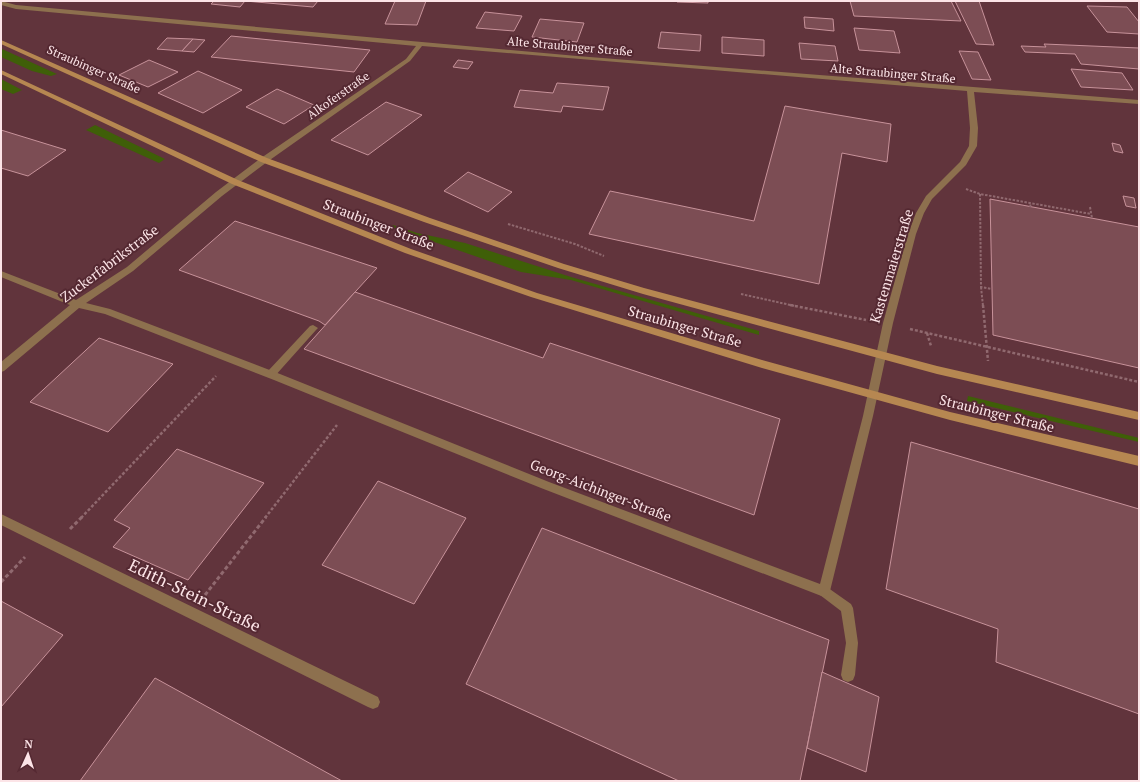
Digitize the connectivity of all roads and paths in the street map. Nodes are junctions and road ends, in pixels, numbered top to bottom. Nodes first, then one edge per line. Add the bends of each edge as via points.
1 (1, 3) edge
2 (1, 42) edge
3 (420, 44) junction
4 (1, 72) edge
5 (970, 91) junction
6 (1139, 102) edge
7 (264, 160) junction
8 (235, 182) junction
9 (1031, 203) junction
10 (1030, 207) dead end
11 (1090, 207) dead end
12 (1091, 214) junction
13 (1092, 218) dead end
14 (501, 222) dead end
15 (607, 257) dead end
16 (1, 274) edge
17 (981, 287) junction
18 (992, 289) dead end
19 (736, 293) dead end
20 (77, 304) junction
21 (888, 323) junction
22 (313, 328) dead end
23 (987, 347) junction
24 (880, 355) junction
25 (232, 359) junction
26 (1, 368) edge
27 (271, 374) junction
28 (1139, 382) edge
29 (871, 395) junction
30 (351, 406) junction
31 (1139, 416) edge
32 (1139, 461) edge
33 (1, 519) edge
34 (42, 539) junction
35 (55, 545) junction
36 (1, 582) edge
37 (824, 591) junction
38 (192, 613) junction
39 (848, 675) dead end
40 (373, 702) dead end

1 - 3 street, Alte Straubinger Straße via 16,7
2 - 7 main road, Straubinger Straße
3 - 5 street, Alte Straubinger Straße
3 - 7 street, Alkoferstraße via 408,60
4 - 8 main road, Straubinger Straße
5 - 6 street, Alte Straubinger Straße
5 - 21 street, Kastenmaierstraße via 973,146 963,163 928,198 920,213
7 - 8 street
7 - 24 main road, Straubinger Straße via 561,266 643,291
8 - 20 street, Zuckerfabrikstraße via 130,268
8 - 29 main road, Straubinger Straße via 408,251 534,295
9 - 10 path
9 - 12 path
9 - 17 path via 980,194
11 - 12 path
12 - 13 path
14 - 15 path via 575,244
16 - 20 street
17 - 18 path
17 - 23 path
19 - 21 path via 832,314
20 - 25 street, Georg-Aichinger-Straße via 107,311
20 - 26 street, Zuckerfabrikstraße
21 - 23 path
21 - 24 street, Kastenmaierstraße
22 - 27 street
23 - 28 path
24 - 29 street, Kastenmaierstraße
24 - 31 main road, Straubinger Straße
25 - 27 street, Georg-Aichinger-Straße
25 - 35 path
27 - 30 street, Georg-Aichinger-Straße
29 - 32 main road, Straubinger Straße
29 - 37 street, Kastenmaierstraße
30 - 37 street, Georg-Aichinger-Straße via 545,485
30 - 38 path
33 - 34 street, Edith-Stein-Straße
34 - 35 street, Edith-Stein-Straße
34 - 36 path
35 - 38 street, Edith-Stein-Straße
37 - 39 street, Georg-Aichinger-Straße via 847,608 852,643
38 - 40 street, Edith-Stein-Straße

